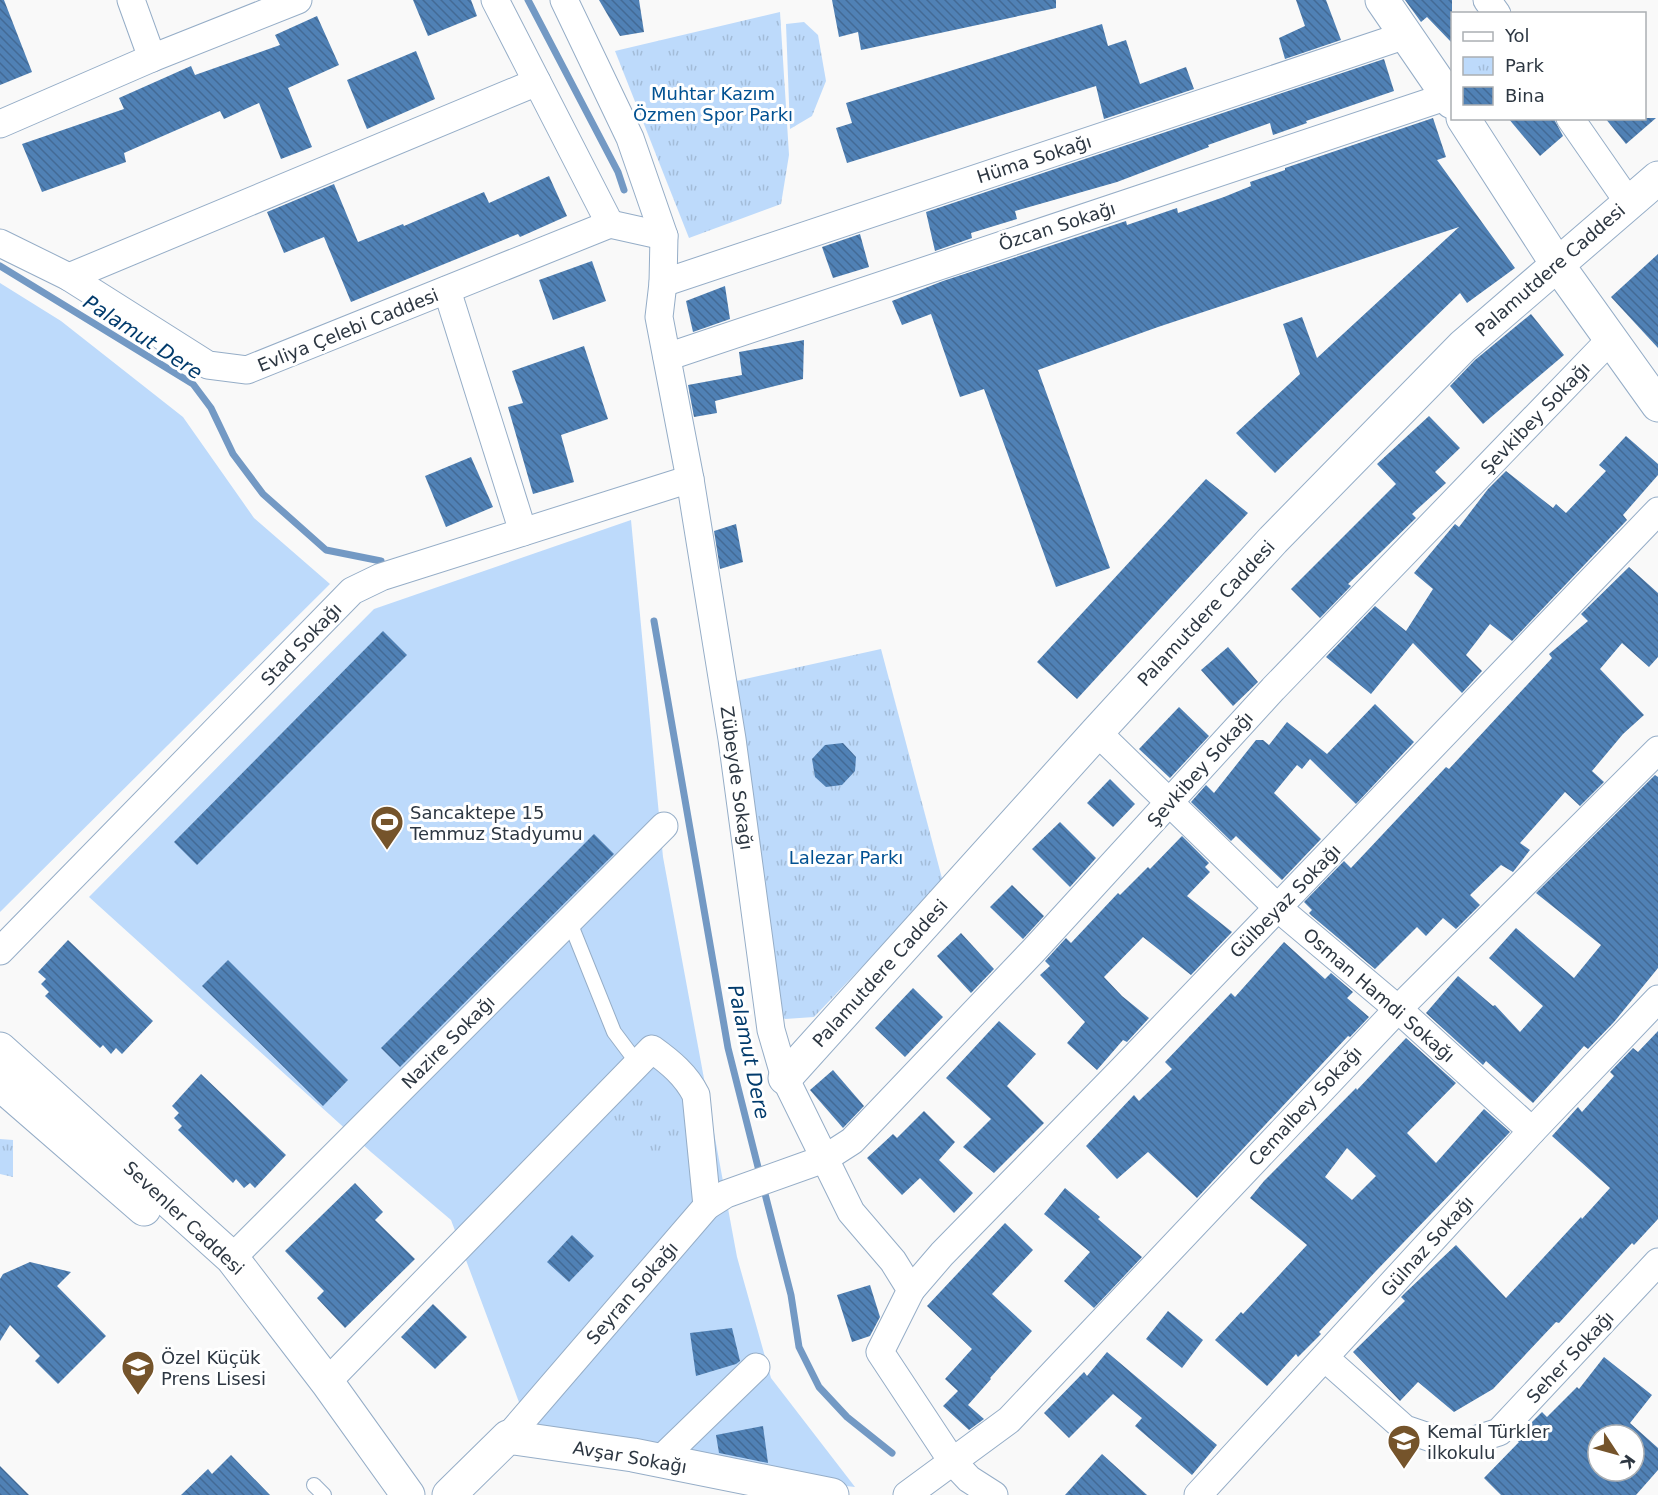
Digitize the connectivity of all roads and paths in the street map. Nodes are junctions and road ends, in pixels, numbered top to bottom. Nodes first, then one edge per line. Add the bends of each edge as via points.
1 (131, 0) edge
2 (298, 0) edge
3 (495, 0) edge
4 (564, 0) edge
5 (1382, 0) edge
6 (1406, 35) junction
7 (152, 58) junction
8 (537, 82) junction
9 (1451, 100) edge
10 (1451, 107) edge
11 (1464, 120) edge
12 (1571, 120) edge
13 (0, 124) edge
14 (1658, 178) edge
15 (1629, 203) junction
16 (610, 224) junction
17 (664, 236) junction
18 (0, 243) edge
19 (1557, 264) junction
20 (69, 277) junction
21 (663, 283) junction
22 (447, 290) junction
23 (1610, 340) junction
24 (666, 357) junction
25 (1658, 405) edge
26 (690, 480) junction
27 (1658, 511) edge
28 (523, 532) junction
29 (1097, 732) junction
30 (1658, 750) edge
31 (1169, 803) junction
32 (664, 826) dead end
33 (1278, 908) junction
34 (569, 920) junction
35 (0, 951) edge
36 (1658, 999) edge
37 (1398, 1009) junction
38 (0, 1049) edge
39 (638, 1064) junction
40 (785, 1078) junction
41 (0, 1084) edge
42 (1532, 1131) junction
43 (824, 1159) junction
44 (776, 1176) joint
45 (706, 1206) junction
46 (232, 1258) junction
47 (1658, 1262) edge
48 (910, 1290) junction
49 (1325, 1358) junction
50 (756, 1367) dead end
51 (327, 1382) junction
52 (508, 1437) junction
53 (659, 1461) junction
54 (952, 1461) junction
55 (456, 1493) edge
56 (386, 1495) edge
57 (408, 1495) edge
58 (832, 1495) edge
59 (907, 1495) edge
60 (994, 1495) edge
61 (1198, 1495) edge

1 - 7 street
2 - 7 street
3 - 8 street
4 - 17 street, Zübeyde Sokağı via 630,138
5 - 6 street
6 - 9 street
6 - 21 street, Hüma Sokağı
7 - 13 street
8 - 16 street
8 - 20 street
10 - 24 street, Özcan Sokağı
11 - 19 street
12 - 15 street
14 - 15 street, Palamutdere Caddesi
15 - 19 street, Palamutdere Caddesi
16 - 17 street
16 - 22 street, Evliya Çelebi Caddesi
17 - 21 street, Zübeyde Sokağı
18 - 20 street, Evliya Çelebi Caddesi
19 - 23 street
19 - 29 street, Palamutdere Caddesi via 1463,346 1273,540
20 - 22 street, Evliya Çelebi Caddesi via 208,365 247,370
21 - 24 street, Zübeyde Sokağı via 659,317
22 - 28 street
23 - 25 street
23 - 31 street, Şevkibey Sokağı via 1273,689
24 - 26 street, Zübeyde Sokağı
26 - 28 street, Stad Sokağı
26 - 40 street, Zübeyde Sokağı via 732,739 771,1030
27 - 33 street, Gülbeyaz Sokağı
28 - 35 street, Stad Sokağı via 381,577 352,591
29 - 31 street, Osman Hamdi Sokağı
29 - 40 street, Palamutdere Caddesi
30 - 37 street, Cemalbey Sokağı
31 - 33 street, Osman Hamdi Sokağı
31 - 43 street, Şevkibey Sokağı via 852,1141
32 - 34 street, Nazire Sokağı
33 - 37 street, Osman Hamdi Sokağı
33 - 48 street, Gülbeyaz Sokağı
34 - 39 lane via 614,1032
34 - 46 street, Nazire Sokağı
36 - 42 street, Gülnaz Sokağı
37 - 42 street, Osman Hamdi Sokağı
37 - 54 street, Cemalbey Sokağı via 1009,1420
38 - 46 street, Sevenler Caddesi
39 - 45 street via 652,1049 676,1066 692,1086
39 - 51 street
40 - 43 street, Zübeyde Sokağı
41 - 56 street, Sevenler Caddesi via 219,1275 358,1450
42 - 49 street, Gülnaz Sokağı
43 - 44 street, Şevkibey Sokağı
43 - 48 street, Zübeyde Sokağı via 850,1212 893,1261
44 - 45 street, Seyran Sokağı via 726,1194
45 - 52 street, Seyran Sokağı
46 - 51 street, Sevenler Caddesi
47 - 49 street, Seher Sokağı via 1499,1432 1455,1446 1404,1429
48 - 54 street via 880,1352
49 - 61 street, Gülnaz Sokağı
50 - 53 street
51 - 57 street, Sevenler Caddesi
52 - 53 street, Avşar Sokağı
52 - 55 street
53 - 58 street, Avşar Sokağı
54 - 59 street, Cemalbey Sokağı
54 - 60 street via 969,1479

